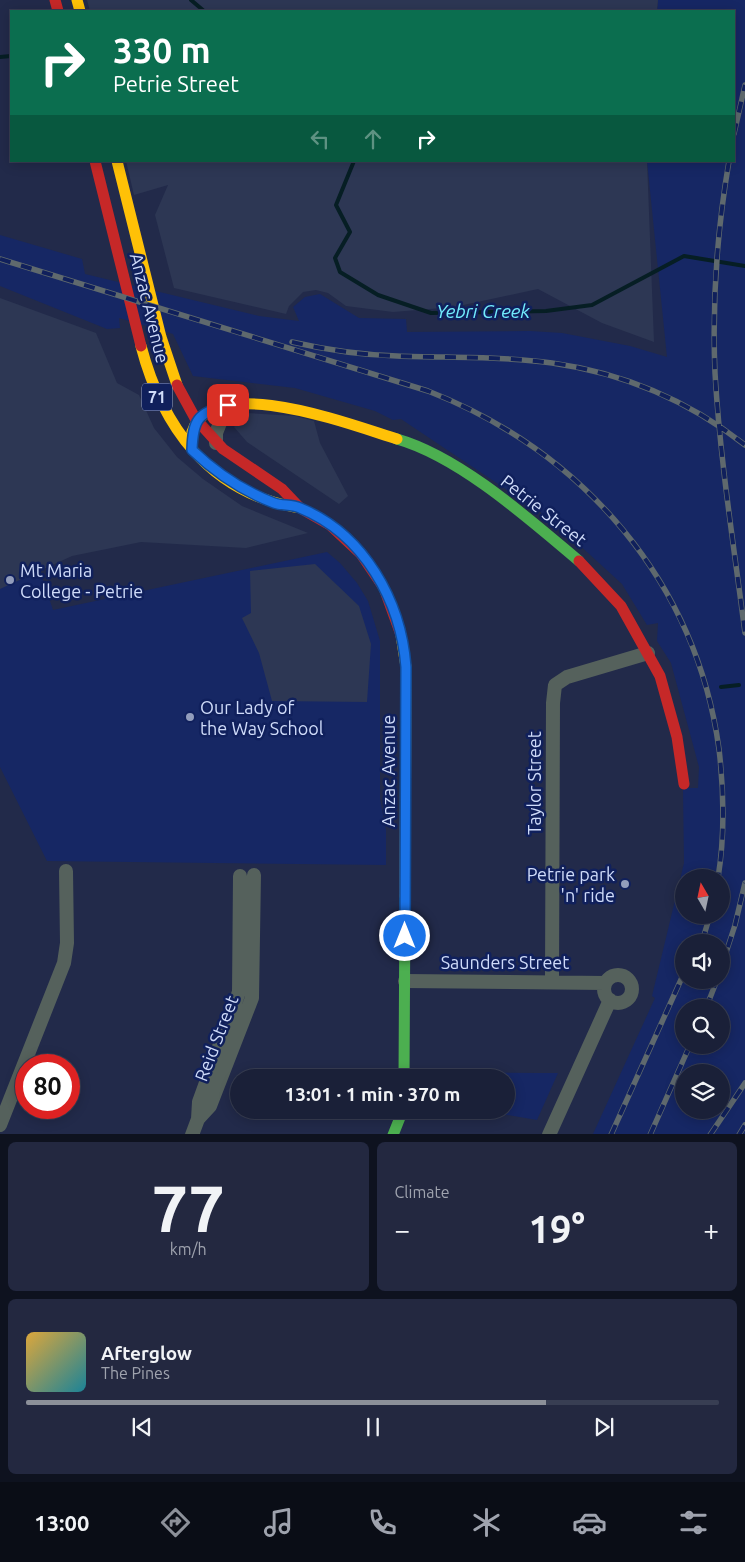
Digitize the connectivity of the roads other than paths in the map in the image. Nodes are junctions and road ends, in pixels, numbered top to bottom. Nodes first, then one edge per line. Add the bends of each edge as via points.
1 (95, 162) edge
2 (117, 162) edge
3 (252, 404) junction
4 (196, 420) junction
5 (216, 443) junction
6 (192, 450) junction
7 (299, 507) junction
8 (648, 652) junction
9 (684, 784) dead end
10 (66, 871) dead end
11 (254, 875) dead end
12 (240, 876) dead end
13 (404, 980) junction
14 (552, 981) junction
15 (605, 983) junction
16 (610, 1000) junction
17 (404, 1069) edge
18 (198, 1119) junction
19 (400, 1119) edge
20 (406, 1119) edge
21 (0, 1125) edge
22 (409, 1131) dead end
23 (192, 1134) edge
24 (394, 1134) edge
25 (549, 1134) edge

1 - 6 main road, Anzac Avenue / 71 via 154,390 168,418
2 - 4 main road, Anzac Avenue / 71 via 161,337 177,387
3 - 4 main road, Petrie Street via 236,403 217,408
3 - 5 street, Petrie Street via 222,418
3 - 8 main road, Petrie Street via 281,406 391,435 444,459 526,516 582,564 621,606
4 - 5 main road, Anzac Avenue / 71
4 - 6 main road
5 - 7 main road, Anzac Avenue / 71 via 285,491
6 - 7 main road, Anzac Avenue / 71 via 218,473 252,493 276,504
7 - 13 main road, Anzac Avenue / 71 via 330,525 364,557 389,597 404,644
8 - 9 main road, Petrie Street via 667,696
8 - 14 street, Taylor Street via 567,677 555,685
10 - 21 street via 67,943 64,963
11 - 18 street, Reid Street via 252,998 210,1106
12 - 18 street, Reid Street via 239,992 198,1102
13 - 14 street, Saunders Street
13 - 17 main road, Anzac Avenue / 71
14 - 15 street, Saunders Street
15 - 16 street via 604,991
15 - 16 street via 619,975 631,986 630,995 623,1001
16 - 25 street
18 - 23 street, Reid Street
19 - 24 main road
20 - 22 main road

